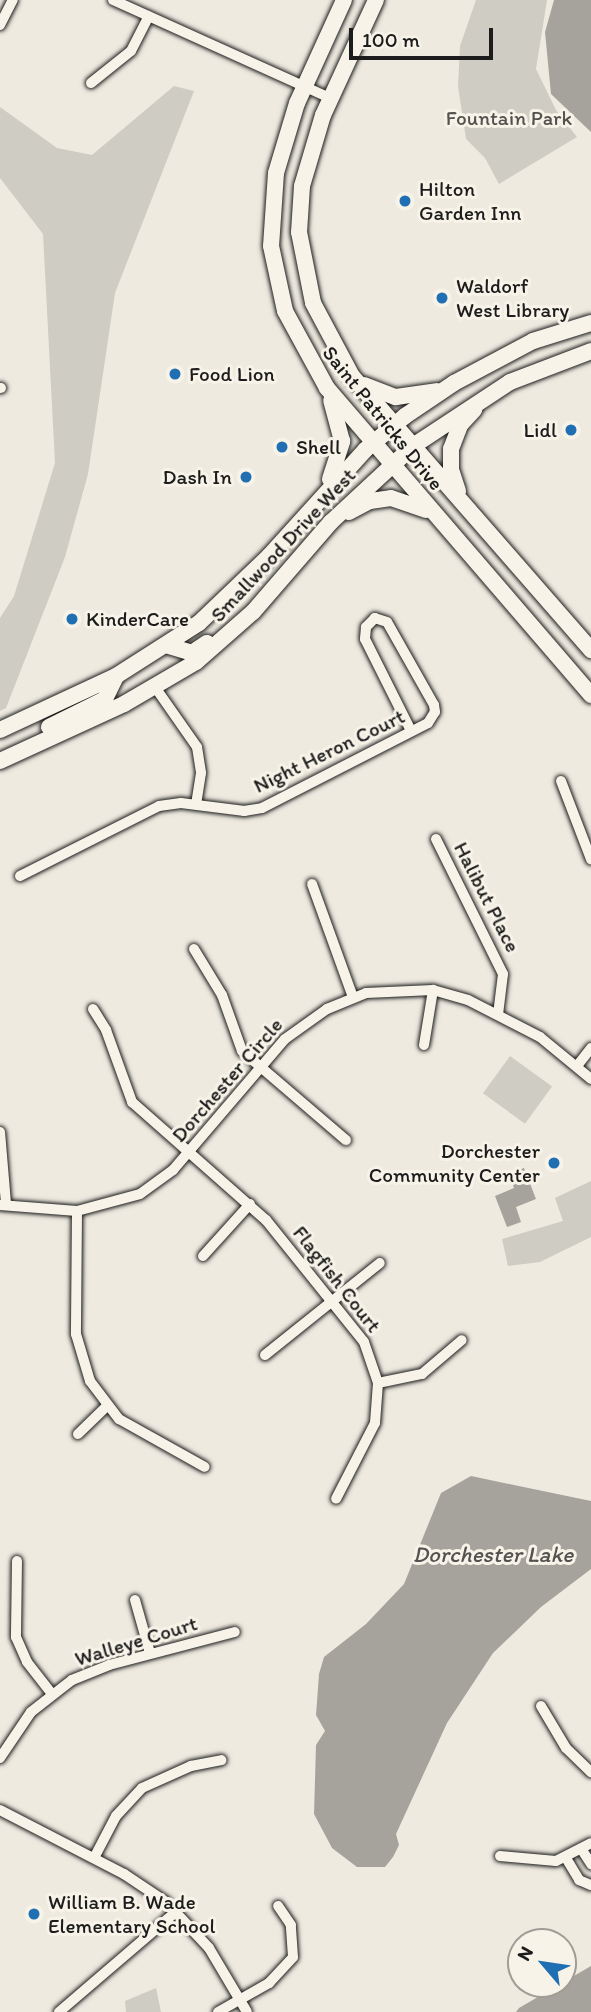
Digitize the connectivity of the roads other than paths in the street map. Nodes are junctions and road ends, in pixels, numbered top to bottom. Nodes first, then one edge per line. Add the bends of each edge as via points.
1 (13, 0) edge
2 (113, 0) edge
3 (344, 0) edge
4 (376, 0) edge
5 (149, 16) junction
6 (0, 25) edge
7 (91, 83) dead end
8 (305, 86) junction
9 (330, 98) junction
10 (591, 323) edge
11 (591, 351) edge
12 (352, 376) junction
13 (327, 388) junction
14 (443, 391) junction
15 (485, 396) junction
16 (395, 424) junction
17 (372, 443) junction
18 (413, 446) junction
19 (391, 465) junction
20 (322, 493) junction
21 (462, 499) junction
22 (433, 513) junction
23 (331, 522) junction
24 (267, 596) junction
25 (166, 645) junction
26 (591, 650) edge
27 (116, 676) junction
28 (155, 687) junction
29 (591, 695) edge
30 (0, 730) edge
31 (411, 732) junction
32 (0, 751) edge
33 (0, 761) edge
34 (561, 781) dead end
35 (196, 804) junction
36 (436, 839) dead end
37 (591, 859) edge
38 (20, 876) dead end
39 (312, 884) dead end
40 (194, 949) dead end
41 (433, 990) junction
42 (353, 997) junction
43 (93, 1009) dead end
44 (498, 1013) junction
45 (424, 1045) dead end
46 (591, 1048) edge
47 (577, 1066) junction
48 (260, 1067) junction
49 (591, 1079) edge
50 (0, 1132) edge
51 (346, 1140) dead end
52 (189, 1151) junction
53 (250, 1203) junction
54 (3, 1205) edge
55 (77, 1211) junction
56 (203, 1256) dead end
57 (380, 1263) dead end
58 (334, 1300) junction
59 (462, 1340) dead end
60 (265, 1355) dead end
61 (378, 1383) junction
62 (107, 1406) junction
63 (78, 1434) dead end
64 (205, 1467) dead end
65 (335, 1499) dead end
66 (17, 1561) dead end
67 (135, 1600) dead end
68 (235, 1632) dead end
69 (150, 1653) junction
70 (51, 1693) junction
71 (541, 1706) dead end
72 (0, 1758) edge
73 (221, 1759) dead end
74 (591, 1772) edge
75 (0, 1810) edge
76 (587, 1846) edge
77 (500, 1856) dead end
78 (94, 1858) junction
79 (566, 1858) junction
80 (591, 1864) edge
81 (591, 1885) edge
82 (278, 1906) dead end
83 (177, 1912) junction
84 (239, 2000) junction
85 (59, 2012) edge
86 (218, 2012) edge
87 (247, 2012) edge

1 - 6 street
2 - 5 street
3 - 8 main road, Saint Patricks Drive
4 - 9 main road, Saint Patricks Drive
5 - 7 street via 131,51
5 - 8 street
8 - 9 street
8 - 13 main road, Saint Patricks Drive via 276,173 271,246 285,311
9 - 12 main road, Saint Patricks Drive via 302,186 299,232 313,303
10 - 14 main road, Smallwood Drive West via 533,341
11 - 15 main road, Smallwood Drive West via 543,367
12 - 14 main road via 371,389 396,397
12 - 16 main road, Saint Patricks Drive
13 - 17 main road, Saint Patricks Drive
13 - 20 main road via 342,441 337,466
14 - 16 main road, Smallwood Drive West
15 - 18 main road, Smallwood Drive West
15 - 21 main road via 460,425 451,449 451,469
16 - 17 main road, Smallwood Drive West
16 - 18 main road, Saint Patricks Drive
17 - 19 main road, Saint Patricks Drive
17 - 20 main road, Smallwood Drive West
18 - 19 main road, Smallwood Drive West
18 - 21 main road, Saint Patricks Drive
19 - 22 main road, Saint Patricks Drive
19 - 23 main road, Smallwood Drive West
20 - 25 main road, Smallwood Drive West via 220,605
21 - 26 main road, Saint Patricks Drive
22 - 23 main road via 391,498 370,500
22 - 29 main road, Saint Patricks Drive
23 - 24 main road, Smallwood Drive West
24 - 25 main road via 192,653
24 - 28 main road, Smallwood Drive West via 206,653
25 - 27 main road, Smallwood Drive West
27 - 30 main road, Smallwood Drive West
27 - 32 main road via 97,704
28 - 33 main road, Smallwood Drive West
28 - 35 street via 197,747 201,773
31 - 31 street, Night Heron Court via 365,639 371,620 379,617 387,622 436,709 431,721
31 - 35 street, Night Heron Court via 262,808 244,811
34 - 37 street
35 - 38 street, Night Heron Court via 147,810
36 - 44 street, Halibut Place via 503,974
39 - 42 street
40 - 48 street via 222,995 237,1044
41 - 42 street, Dorchester Circle
41 - 44 street, Dorchester Circle
41 - 45 street
42 - 48 street, Dorchester Circle via 303,1023
43 - 52 street, Flagfish Court via 106,1030 132,1102
44 - 47 street, Dorchester Circle
46 - 47 street
47 - 49 street, Dorchester Circle
48 - 51 street
48 - 52 street, Dorchester Circle
50 - 54 street
52 - 53 street, Flagfish Court
52 - 55 street, Dorchester Circle via 166,1177 140,1194
53 - 56 street
53 - 58 street, Flagfish Court
54 - 55 street, Dorchester Circle
55 - 62 street via 76,1334 90,1381
57 - 58 street
58 - 60 street
58 - 61 street, Flagfish Court via 364,1342
59 - 61 street via 422,1374
61 - 65 street, Flagfish Court via 374,1423
62 - 63 street
62 - 64 street via 127,1425
66 - 70 street via 16,1637
67 - 69 street
68 - 69 street, Walleye Court
69 - 70 street, Walleye Court via 95,1669
70 - 72 street, Walleye Court via 25,1719
71 - 74 street via 566,1748
73 - 78 street via 191,1766 142,1788 116,1816
75 - 78 street
76 - 79 street
76 - 80 street
77 - 79 street
78 - 83 street via 141,1883
79 - 81 street via 579,1880
82 - 84 street via 290,1925 293,1957 279,1976
83 - 84 street via 209,1948
83 - 85 street
84 - 86 street
84 - 87 street

